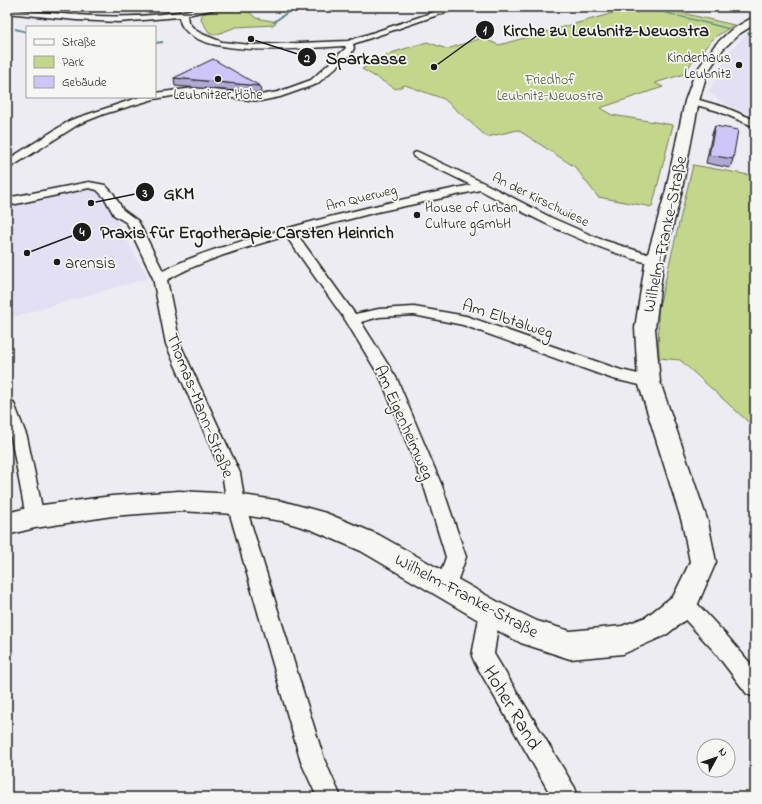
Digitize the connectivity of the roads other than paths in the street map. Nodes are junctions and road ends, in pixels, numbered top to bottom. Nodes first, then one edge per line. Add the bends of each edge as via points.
1 (212, 7) edge
2 (457, 7) edge
3 (187, 10) edge
4 (7, 12) edge
5 (755, 19) edge
6 (348, 43) junction
7 (156, 96) edge
8 (147, 98) edge
9 (692, 101) junction
10 (755, 124) edge
11 (418, 155) dead end
12 (7, 165) edge
13 (482, 186) junction
14 (7, 202) edge
15 (288, 231) junction
16 (655, 261) junction
17 (160, 278) junction
18 (352, 319) junction
19 (649, 382) junction
20 (7, 406) edge
21 (236, 504) junction
22 (35, 517) junction
23 (7, 524) edge
24 (446, 587) junction
25 (684, 604) junction
26 (490, 612) junction
27 (755, 686) edge
28 (329, 797) edge
29 (566, 797) edge

1 - 3 street
2 - 6 street
3 - 4 street via 112,20
3 - 6 street via 184,22 192,32 211,41 234,46 251,48
5 - 9 street, Wilhelm-Franke-Straße via 735,32 719,47 701,73
6 - 7 street via 348,52 314,82 280,94 260,98 194,91
8 - 12 street via 75,122
9 - 10 street via 721,109
9 - 16 street, Wilhelm-Franke-Straße via 673,194
11 - 13 street, An der Kirschwiese
13 - 15 street, Am Querweg via 382,206
13 - 16 street, An der Kirschwiese via 548,221 596,242
14 - 17 street, Thomas-Mann-Straße via 89,185 101,187 109,194 118,212 132,221
15 - 17 street, Am Querweg via 217,252
15 - 18 street, Am Eigenheimweg
16 - 19 street, Wilhelm-Franke-Straße via 645,328
17 - 21 street, Thomas-Mann-Straße via 174,344 231,473
18 - 19 street, Am Elbtalweg via 378,313 414,311 466,321 618,375
18 - 24 street, Am Eigenheimweg via 390,379 433,486 456,557
19 - 25 street, Wilhelm-Franke-Straße via 695,522 702,562
20 - 22 street via 19,437
21 - 22 street, Wilhelm-Franke-Straße via 179,501 112,506
21 - 24 street, Wilhelm-Franke-Straße via 282,511 317,521 370,543
21 - 28 street, Thomas-Mann-Straße via 313,762
22 - 23 street, Wilhelm-Franke-Straße
24 - 26 street, Wilhelm-Franke-Straße
25 - 26 street, Wilhelm-Franke-Straße via 656,626 623,640 570,644 531,633
25 - 27 street
26 - 29 street, Hoher Rand via 483,656

